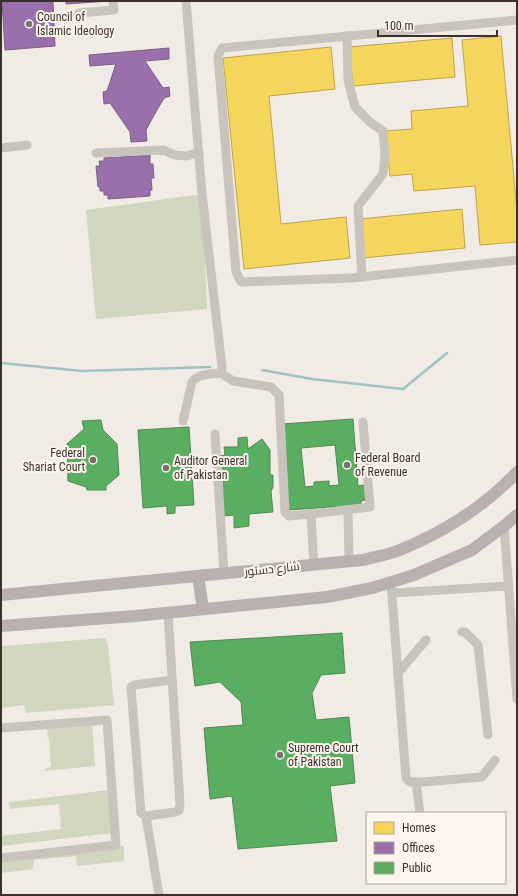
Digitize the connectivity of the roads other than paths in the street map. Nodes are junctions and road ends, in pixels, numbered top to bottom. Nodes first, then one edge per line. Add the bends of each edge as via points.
1 (113, 1) edge
2 (186, 1) edge
3 (79, 13) dead end
4 (517, 20) edge
5 (347, 36) junction
6 (27, 145) dead end
7 (1, 148) edge
8 (199, 152) junction
9 (96, 154) dead end
10 (517, 260) edge
11 (362, 276) junction
12 (221, 373) junction
13 (182, 422) dead end
14 (363, 422) dead end
15 (215, 434) dead end
16 (517, 472) edge
17 (348, 510) junction
18 (311, 514) junction
19 (517, 515) edge
20 (504, 526) junction
21 (349, 561) junction
22 (314, 565) junction
23 (224, 573) junction
24 (198, 576) junction
25 (508, 586) junction
26 (391, 588) junction
27 (1, 595) edge
28 (203, 609) junction
29 (168, 612) junction
30 (514, 621) edge
31 (1, 626) edge
32 (462, 632) dead end
33 (515, 639) edge
34 (426, 640) dead end
35 (398, 673) junction
36 (172, 680) junction
37 (517, 699) edge
38 (1, 728) edge
39 (488, 735) dead end
40 (495, 760) dead end
41 (416, 782) junction
42 (420, 812) edge
43 (146, 816) junction
44 (1, 858) edge
45 (159, 895) edge

1 - 3 street via 114,10
2 - 8 street
4 - 5 street
5 - 11 street via 348,80 355,107 383,131 385,155 383,174 358,206
5 - 11 street via 222,48 218,56 236,272 241,282
6 - 7 street
8 - 9 street via 186,156 163,150
8 - 12 street
10 - 11 street
12 - 13 street via 195,378
12 - 18 street via 233,381 271,387 279,395 285,512 289,516
14 - 17 street via 370,507
15 - 23 street
16 - 21 main road, شارع دستور via 488,499 455,523 399,551
17 - 18 street
17 - 21 street
18 - 22 street
19 - 20 main road
20 - 25 street
20 - 26 main road via 472,550 414,575
21 - 22 main road, شارع دستور
22 - 23 main road, شارع دستور
23 - 24 main road, شارع دستور
24 - 27 main road, شارع دستور
24 - 28 main road
25 - 26 street
25 - 30 street
26 - 28 main road via 372,588 327,597
26 - 35 street
28 - 29 main road
29 - 31 main road
29 - 36 street
30 - 33 street
32 - 39 street via 478,645
33 - 37 street
34 - 35 street
35 - 41 street via 406,778 410,782
36 - 43 street via 180,805 176,812
36 - 43 street via 134,684 131,688 141,813
38 - 44 street via 107,720 116,845
40 - 41 street via 482,777
41 - 42 street
43 - 45 street

